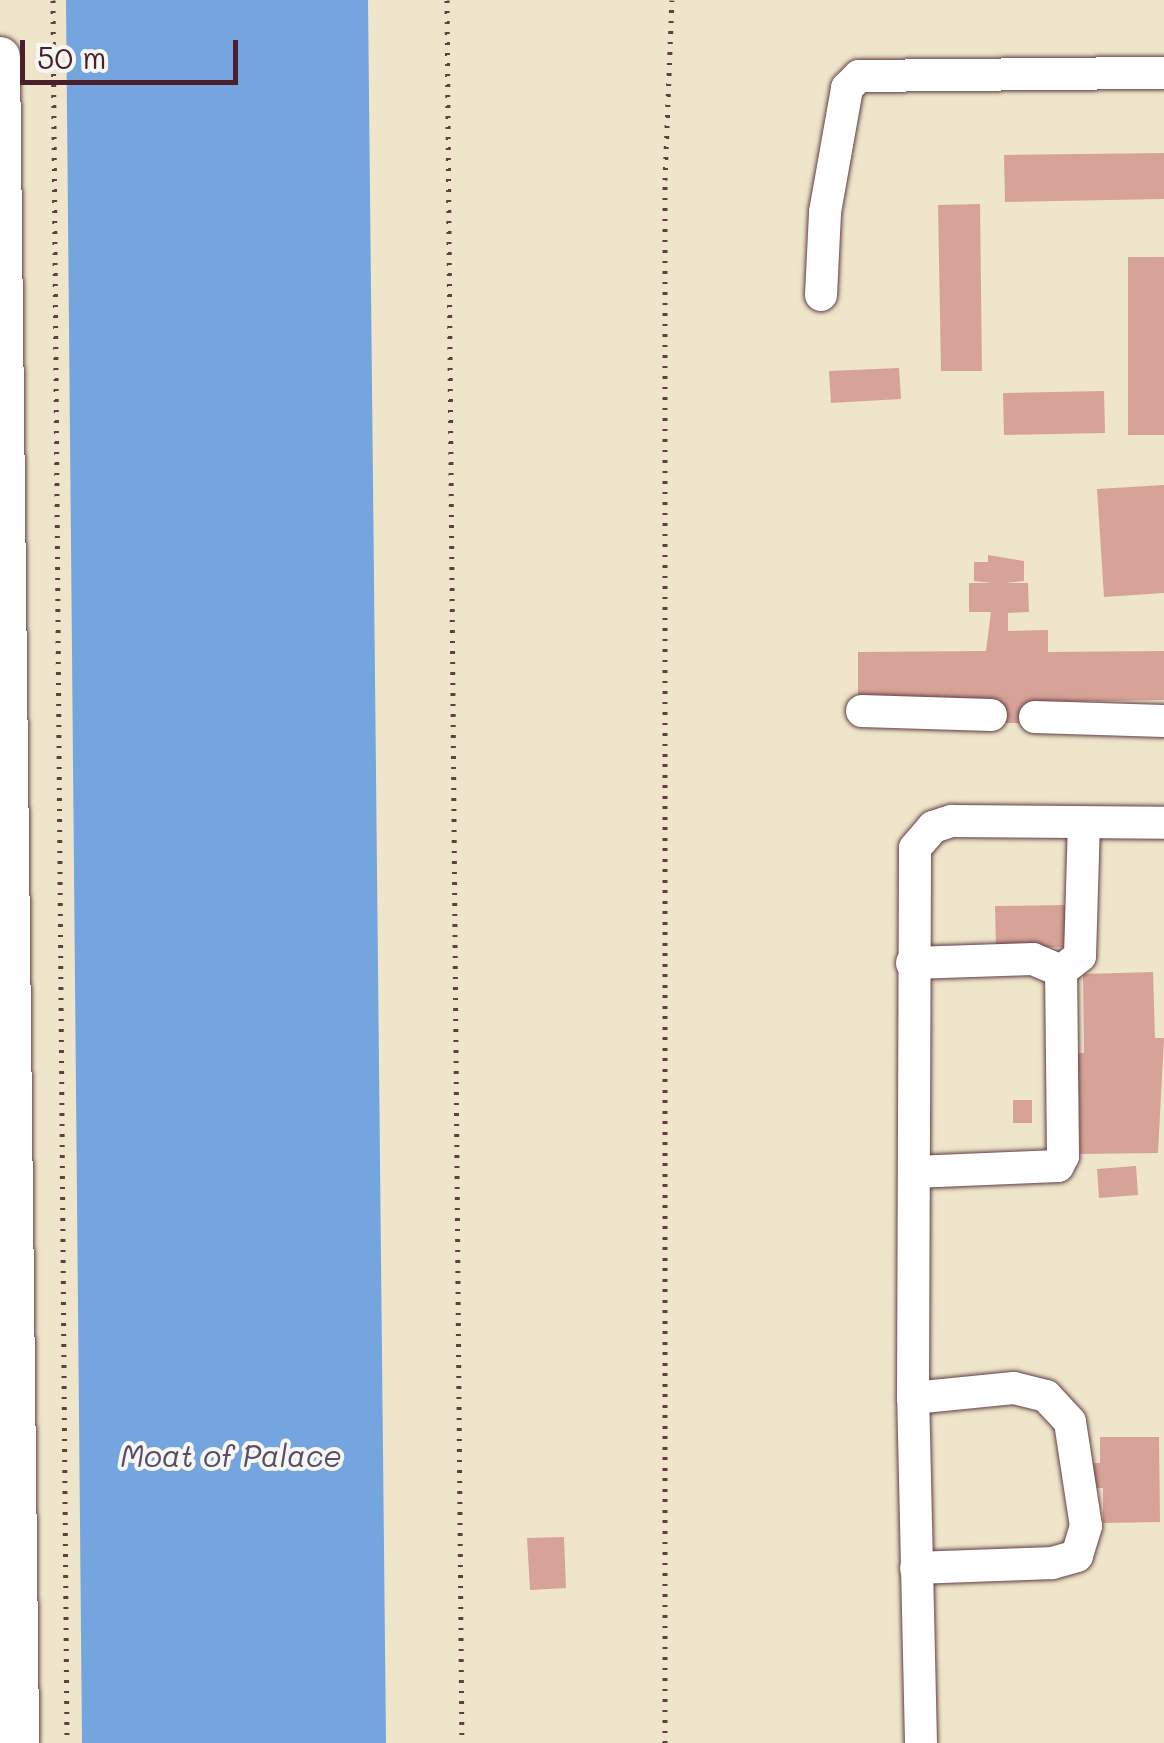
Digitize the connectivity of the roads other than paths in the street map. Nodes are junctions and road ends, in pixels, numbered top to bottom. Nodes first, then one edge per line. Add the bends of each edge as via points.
1 (0, 57) edge
2 (1164, 74) edge
3 (1, 262) edge
4 (821, 295) dead end
5 (862, 711) dead end
6 (991, 716) dead end
7 (1035, 717) dead end
8 (1164, 722) edge
9 (1164, 823) edge
10 (1084, 824) junction
11 (4, 843) edge
12 (912, 963) junction
13 (1061, 971) junction
14 (914, 1172) junction
15 (913, 1398) junction
16 (916, 1568) junction
17 (19, 1743) edge
18 (921, 1743) edge

1 - 3 main road
2 - 4 street via 859,76 848,88 825,212
3 - 11 main road
5 - 6 street
7 - 8 street
9 - 10 street
10 - 12 street via 952,820 934,827 912,861
10 - 13 street via 1080,956
11 - 17 main road
12 - 13 street via 1033,960
12 - 14 street
13 - 14 street via 1058,1166
14 - 15 street
15 - 16 street
15 - 16 street via 1014,1388 1046,1396 1070,1422 1086,1526 1077,1556 1052,1563
16 - 18 street

